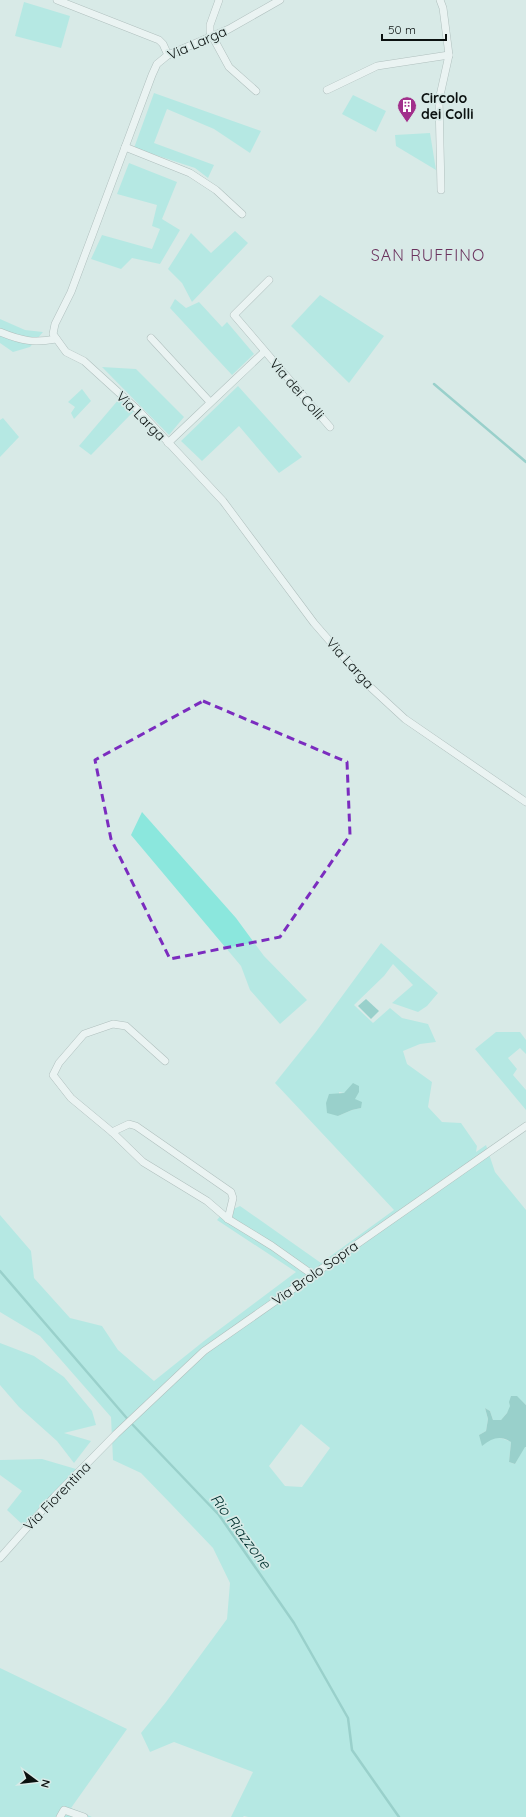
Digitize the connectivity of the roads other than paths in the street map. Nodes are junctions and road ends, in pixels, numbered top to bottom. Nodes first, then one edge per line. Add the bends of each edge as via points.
1 (57, 0) edge
2 (219, 0) edge
3 (280, 0) edge
4 (440, 0) edge
5 (213, 37) junction
6 (168, 55) junction
7 (449, 55) junction
8 (327, 90) dead end
9 (256, 91) dead end
10 (125, 148) junction
11 (441, 190) dead end
12 (242, 214) dead end
13 (269, 280) dead end
14 (0, 332) edge
15 (151, 338) dead end
16 (56, 339) junction
17 (264, 352) junction
18 (210, 402) junction
19 (330, 427) dead end
20 (168, 443) junction
21 (526, 802) edge
22 (165, 1061) dead end
23 (526, 1126) edge
24 (112, 1132) junction
25 (228, 1219) junction
26 (313, 1275) junction
27 (116, 1434) joint
28 (0, 1558) edge
29 (60, 1817) edge
30 (84, 1817) edge

1 - 6 street via 159,40
2 - 5 street via 210,25
3 - 5 street, Via Larga
4 - 7 street
5 - 6 street, Via Larga
5 - 9 street via 229,67
6 - 10 street, Via Larga via 157,64 152,74
7 - 8 street via 377,66
7 - 11 street via 439,100
10 - 12 street via 190,173 216,190
10 - 16 street, Via Larga via 70,292 55,324
13 - 17 street, Via dei Colli via 234,315
14 - 16 street via 22,341 44,342
15 - 18 street
16 - 20 street, Via Larga via 66,352 84,361 139,411
17 - 18 street, Via dei Colli
17 - 19 street, Via dei Colli
18 - 20 street, Via dei Colli
20 - 21 street, Via Larga via 223,501 314,623 367,684 405,719
22 - 24 street via 126,1026 113,1024 84,1034 59,1063 53,1075 71,1098
23 - 26 street, Via Brolo Sopra
24 - 25 street via 142,1162 207,1201
24 - 25 street via 129,1124 136,1126 231,1192 233,1198
25 - 26 street
26 - 27 street, Via Brolo Sopra via 204,1351
27 - 28 street, Via Fiorentina via 55,1496
29 - 30 street via 64,1810

